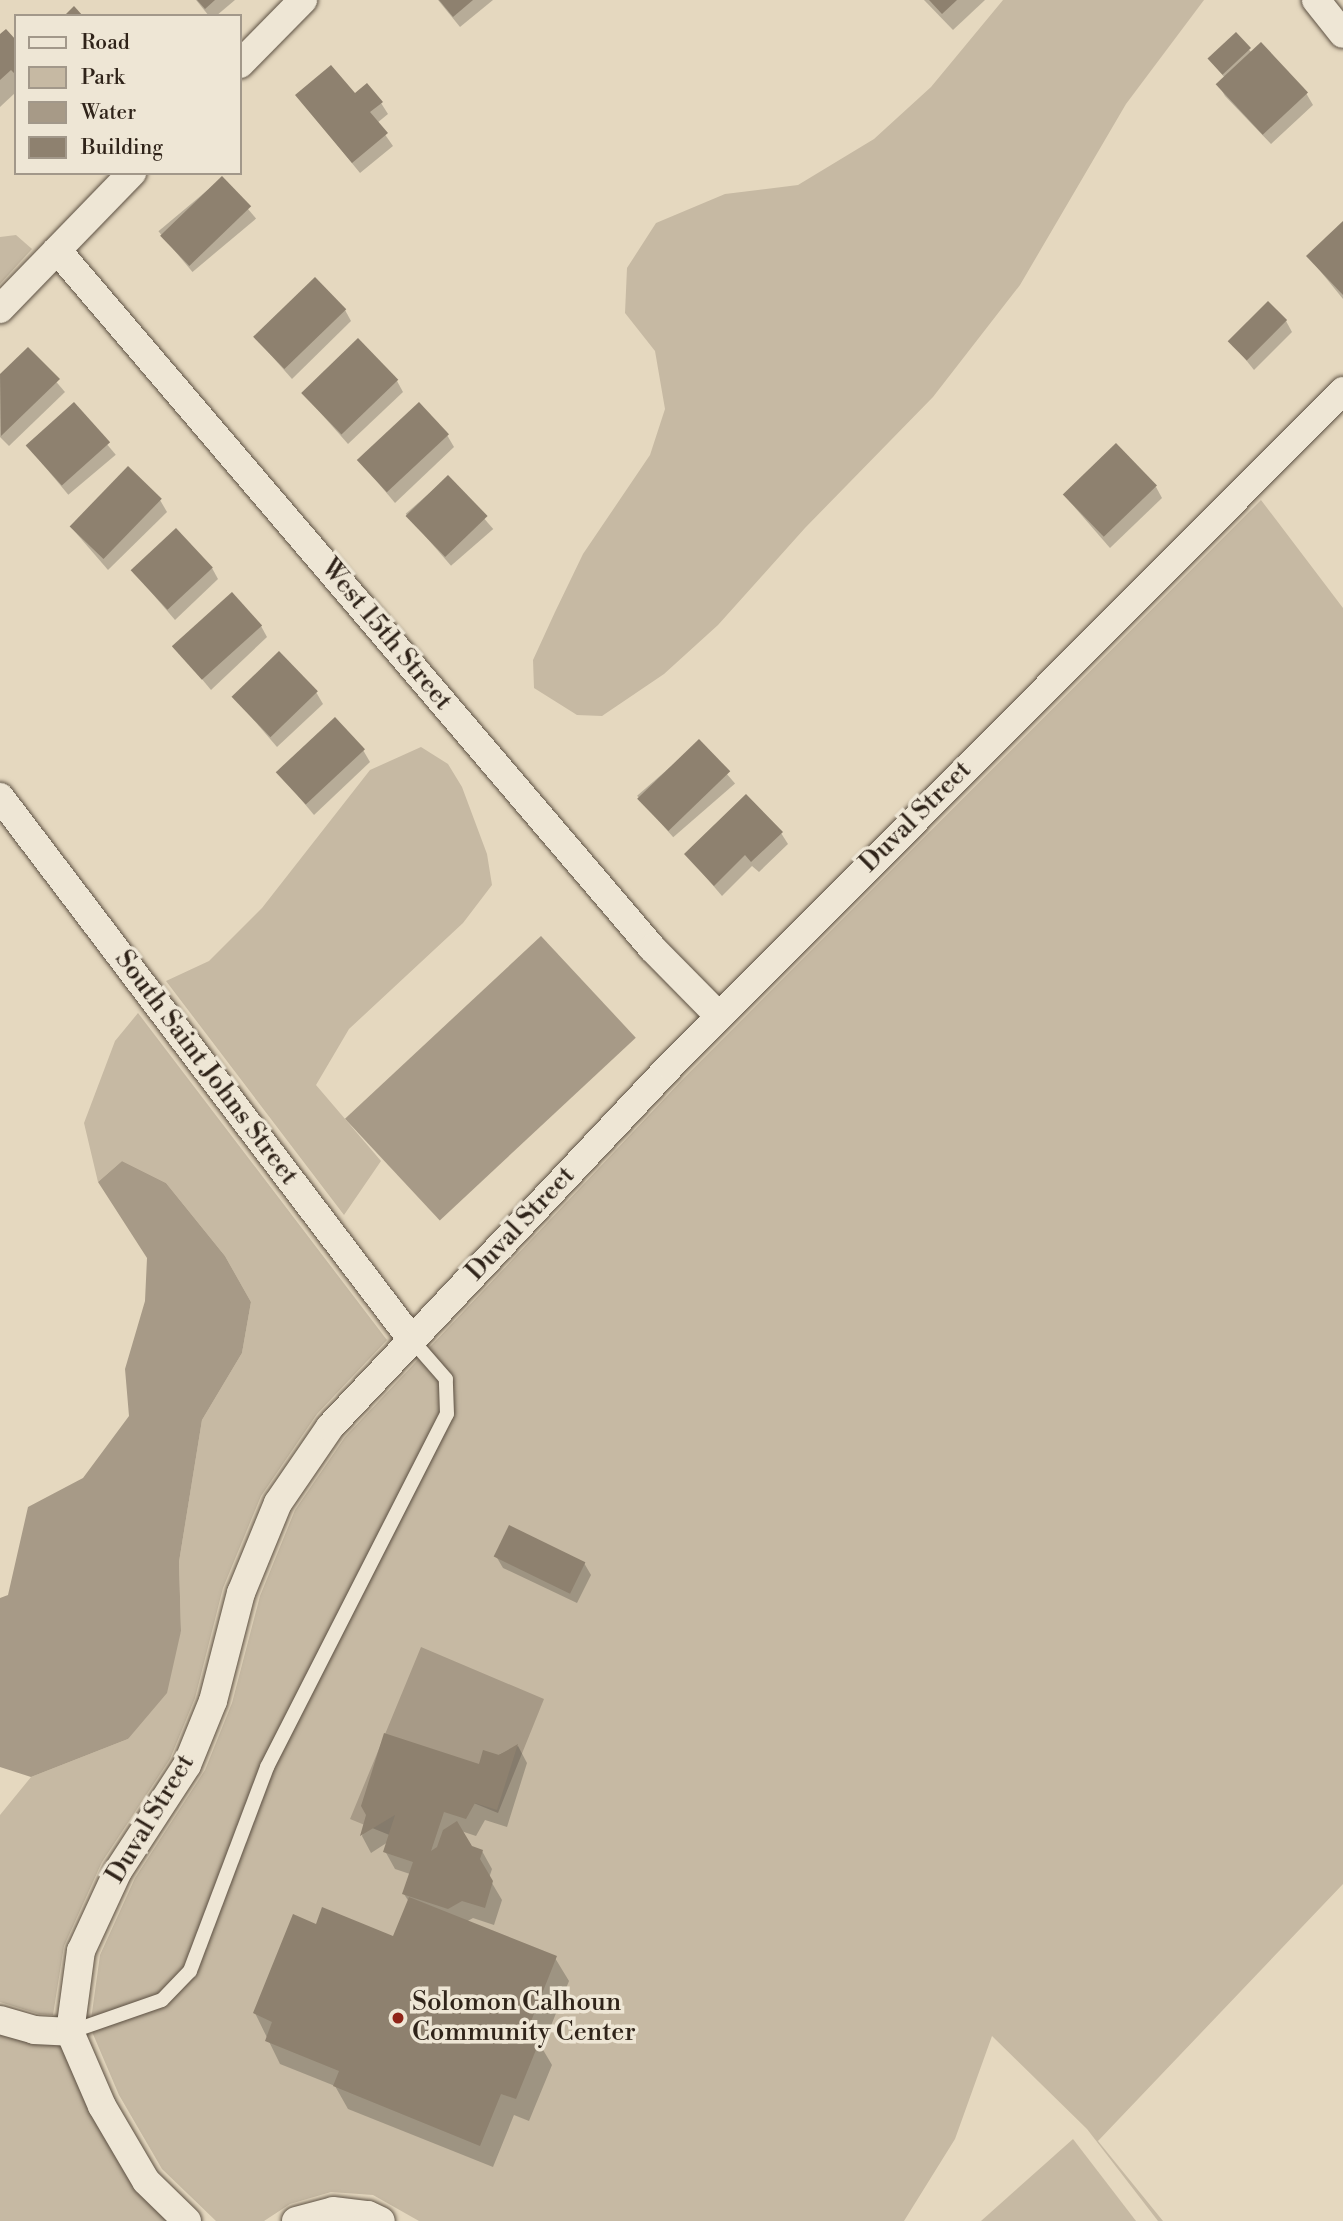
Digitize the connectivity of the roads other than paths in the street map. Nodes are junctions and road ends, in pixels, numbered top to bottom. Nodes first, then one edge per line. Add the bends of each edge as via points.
1 (303, 0) edge
2 (1316, 0) edge
3 (1343, 34) edge
4 (242, 62) edge
5 (130, 175) edge
6 (57, 250) junction
7 (0, 309) edge
8 (1343, 391) edge
9 (0, 797) edge
10 (719, 1016) junction
11 (412, 1340) junction
12 (0, 2020) edge
13 (70, 2032) junction
14 (187, 2221) edge
15 (296, 2221) edge
16 (381, 2221) edge

1 - 4 street
2 - 3 street
5 - 6 street
6 - 7 street
6 - 10 street, West 15th Street via 652,947
8 - 10 street, Duval Street
9 - 11 street, South Saint Johns Street
10 - 11 street, Duval Street
11 - 13 street, Duval Street via 330,1427 278,1503 241,1593 213,1701 187,1765 118,1871 81,1951
11 - 13 lane via 446,1380 447,1414 267,1767 190,1971 162,2000
12 - 13 street via 34,2030
13 - 14 street via 102,2106 146,2181
15 - 16 street via 333,2211 368,2214

